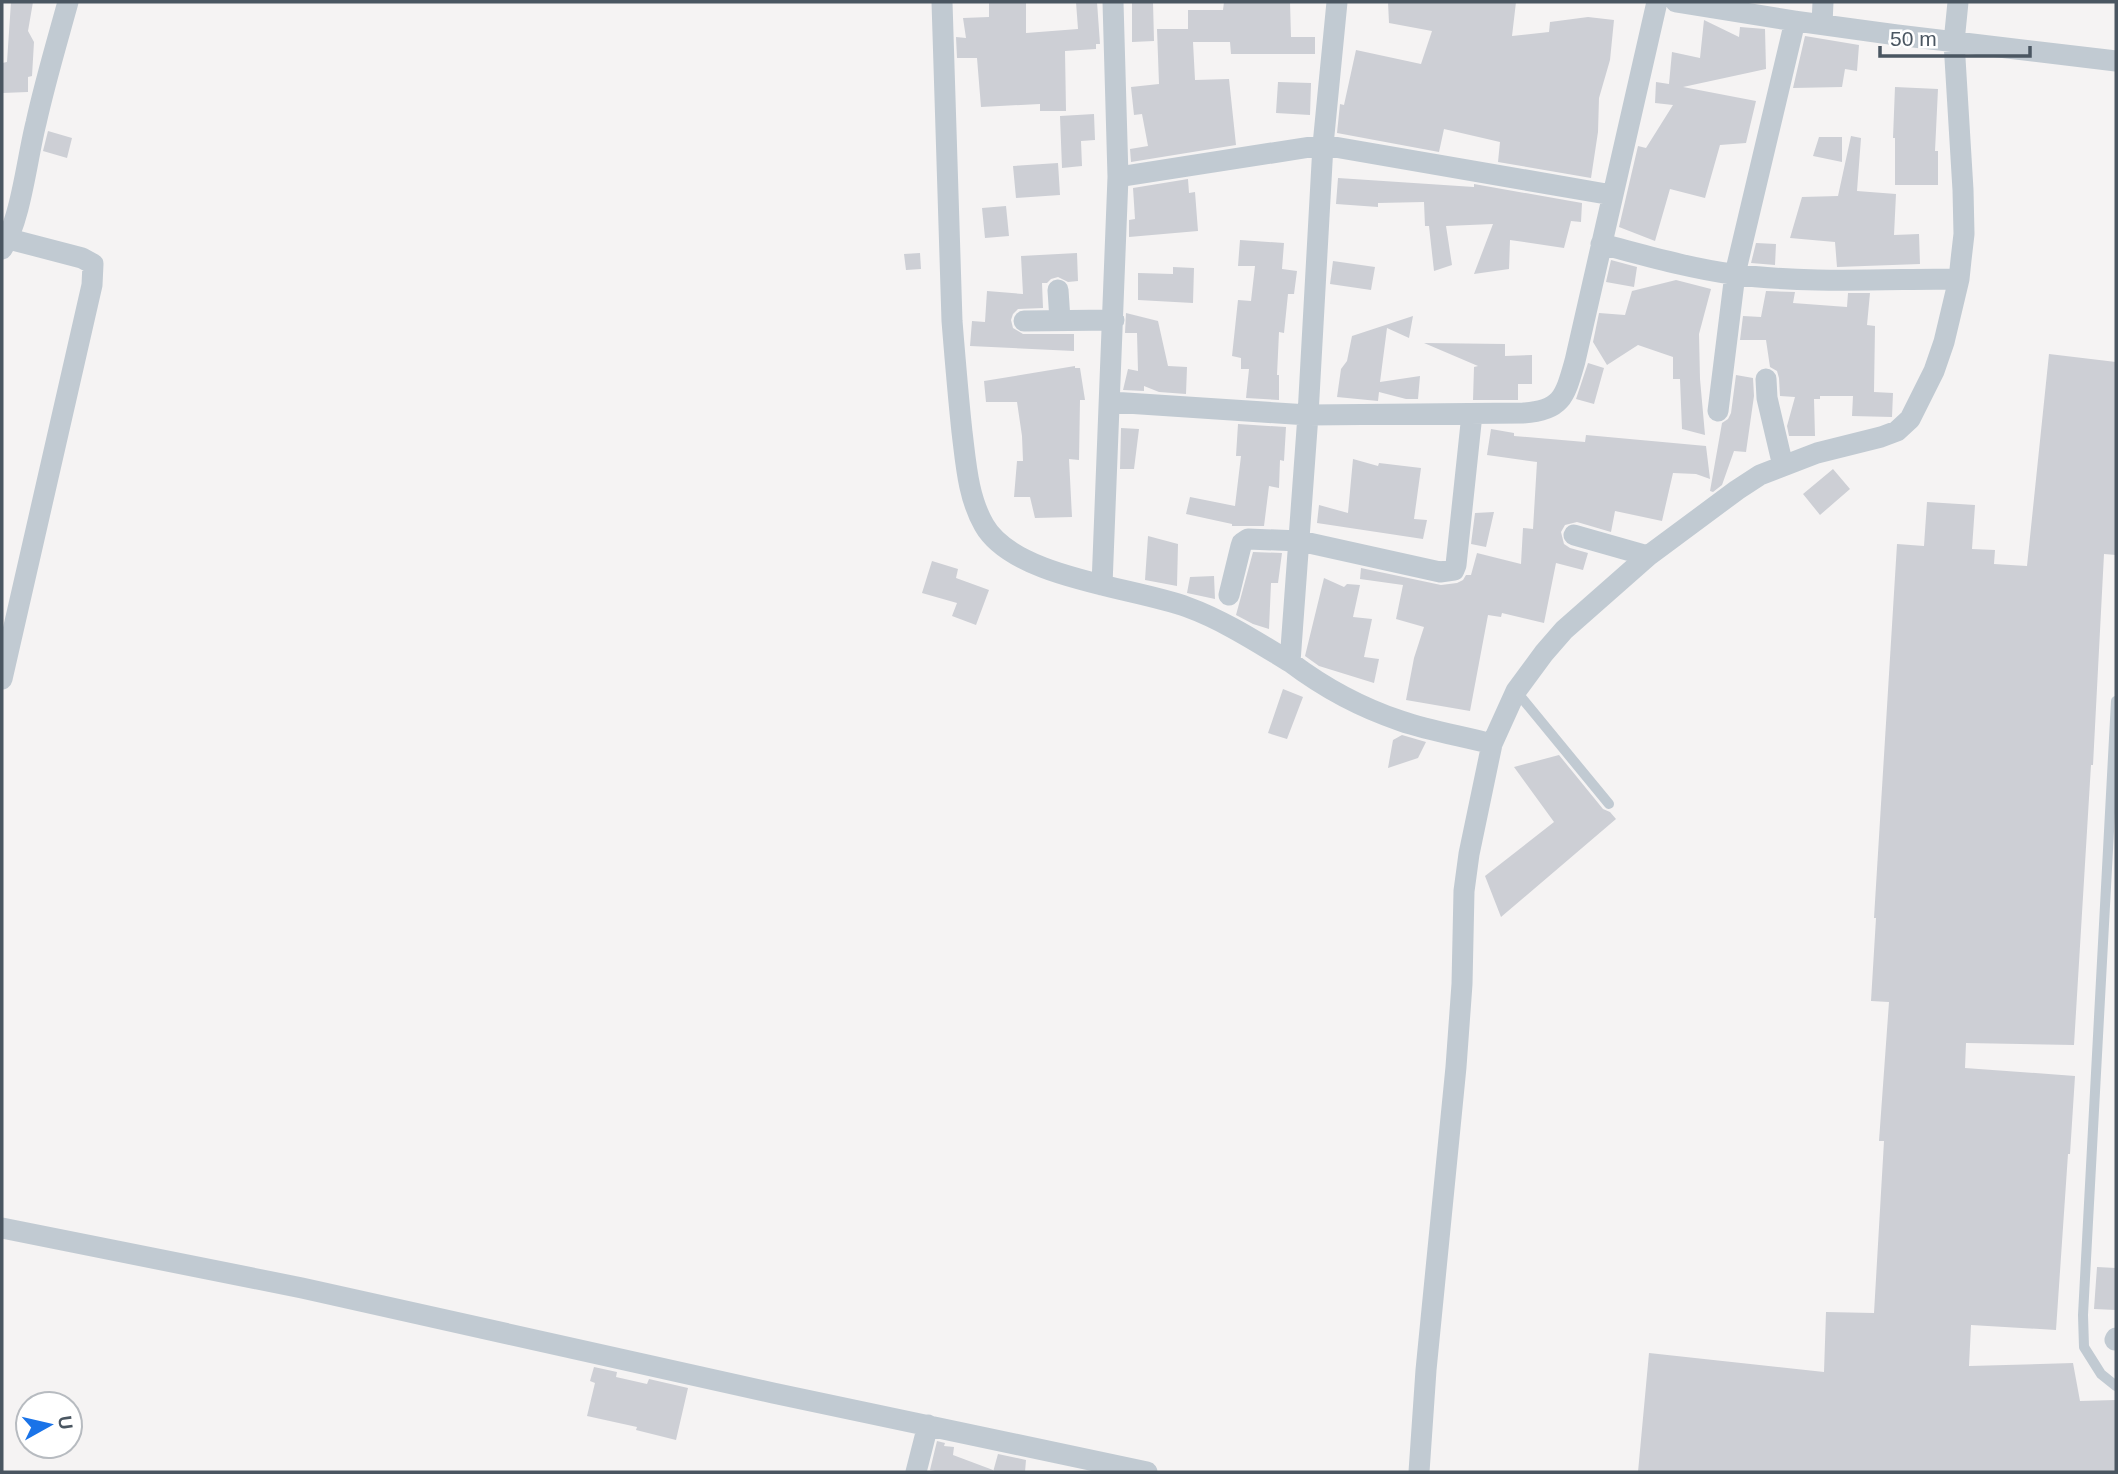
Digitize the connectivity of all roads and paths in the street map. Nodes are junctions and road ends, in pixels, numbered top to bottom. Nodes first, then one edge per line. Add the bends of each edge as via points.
1 (68, 2) edge
2 (942, 2) edge
3 (1113, 2) edge
4 (1337, 2) edge
5 (1657, 2) edge
6 (1683, 2) edge
7 (1823, 2) edge
8 (1958, 2) edge
9 (1795, 22) junction
10 (1822, 24) junction
11 (1954, 42) junction
12 (2116, 61) edge
13 (1323, 145) junction
14 (1118, 177) junction
15 (1612, 195) junction
16 (5, 244) edge
17 (1601, 244) junction
18 (1735, 274) junction
19 (1959, 279) junction
20 (1058, 290) dead end
21 (1060, 320) junction
22 (1114, 320) junction
23 (1024, 321) dead end
24 (1766, 379) dead end
25 (1111, 402) junction
26 (1718, 411) dead end
27 (1472, 414) junction
28 (1308, 415) junction
29 (1783, 466) junction
30 (1574, 535) dead end
31 (1300, 541) junction
32 (1648, 556) junction
33 (1102, 584) junction
34 (1229, 595) dead end
35 (1290, 662) junction
36 (2, 679) edge
37 (1516, 691) junction
38 (2116, 701) edge
39 (1492, 744) junction
40 (1609, 804) dead end
41 (2, 1227) edge
42 (2116, 1386) edge
43 (928, 1425) junction
44 (916, 1472) edge
45 (1147, 1472) edge
46 (1419, 1472) edge

1 - 16 street via 16,216
2 - 33 street via 953,321 967,472 975,505 999,543 1022,558
3 - 14 street
4 - 13 street
5 - 15 street
6 - 9 street
7 - 10 street
8 - 11 street
9 - 10 street
9 - 18 street
10 - 11 street
11 - 12 street
11 - 19 street via 1964,234
13 - 14 street
13 - 15 street
13 - 28 street
14 - 22 street
15 - 17 street
16 - 36 street via 82,258 94,268
17 - 18 street
17 - 27 street via 1575,362 1554,407 1541,412
18 - 19 street
18 - 26 street
19 - 29 street via 1934,371 1910,419 1881,437
20 - 21 street
21 - 22 street
21 - 23 street
22 - 25 street
24 - 29 street
25 - 28 street
25 - 33 street
27 - 28 street
27 - 31 street via 1454,570 1440,572
28 - 31 street
29 - 32 street via 1737,490
30 - 32 street
31 - 34 street via 1242,542
31 - 35 street
32 - 37 street via 1564,630
33 - 35 street via 1189,607
35 - 39 street via 1325,686 1400,721
37 - 39 street
37 - 40 lane
38 - 42 lane via 2083,1315 2084,1347 2101,1374
39 - 46 street via 1464,891 1456,1067
41 - 43 street
43 - 44 street
43 - 45 street

